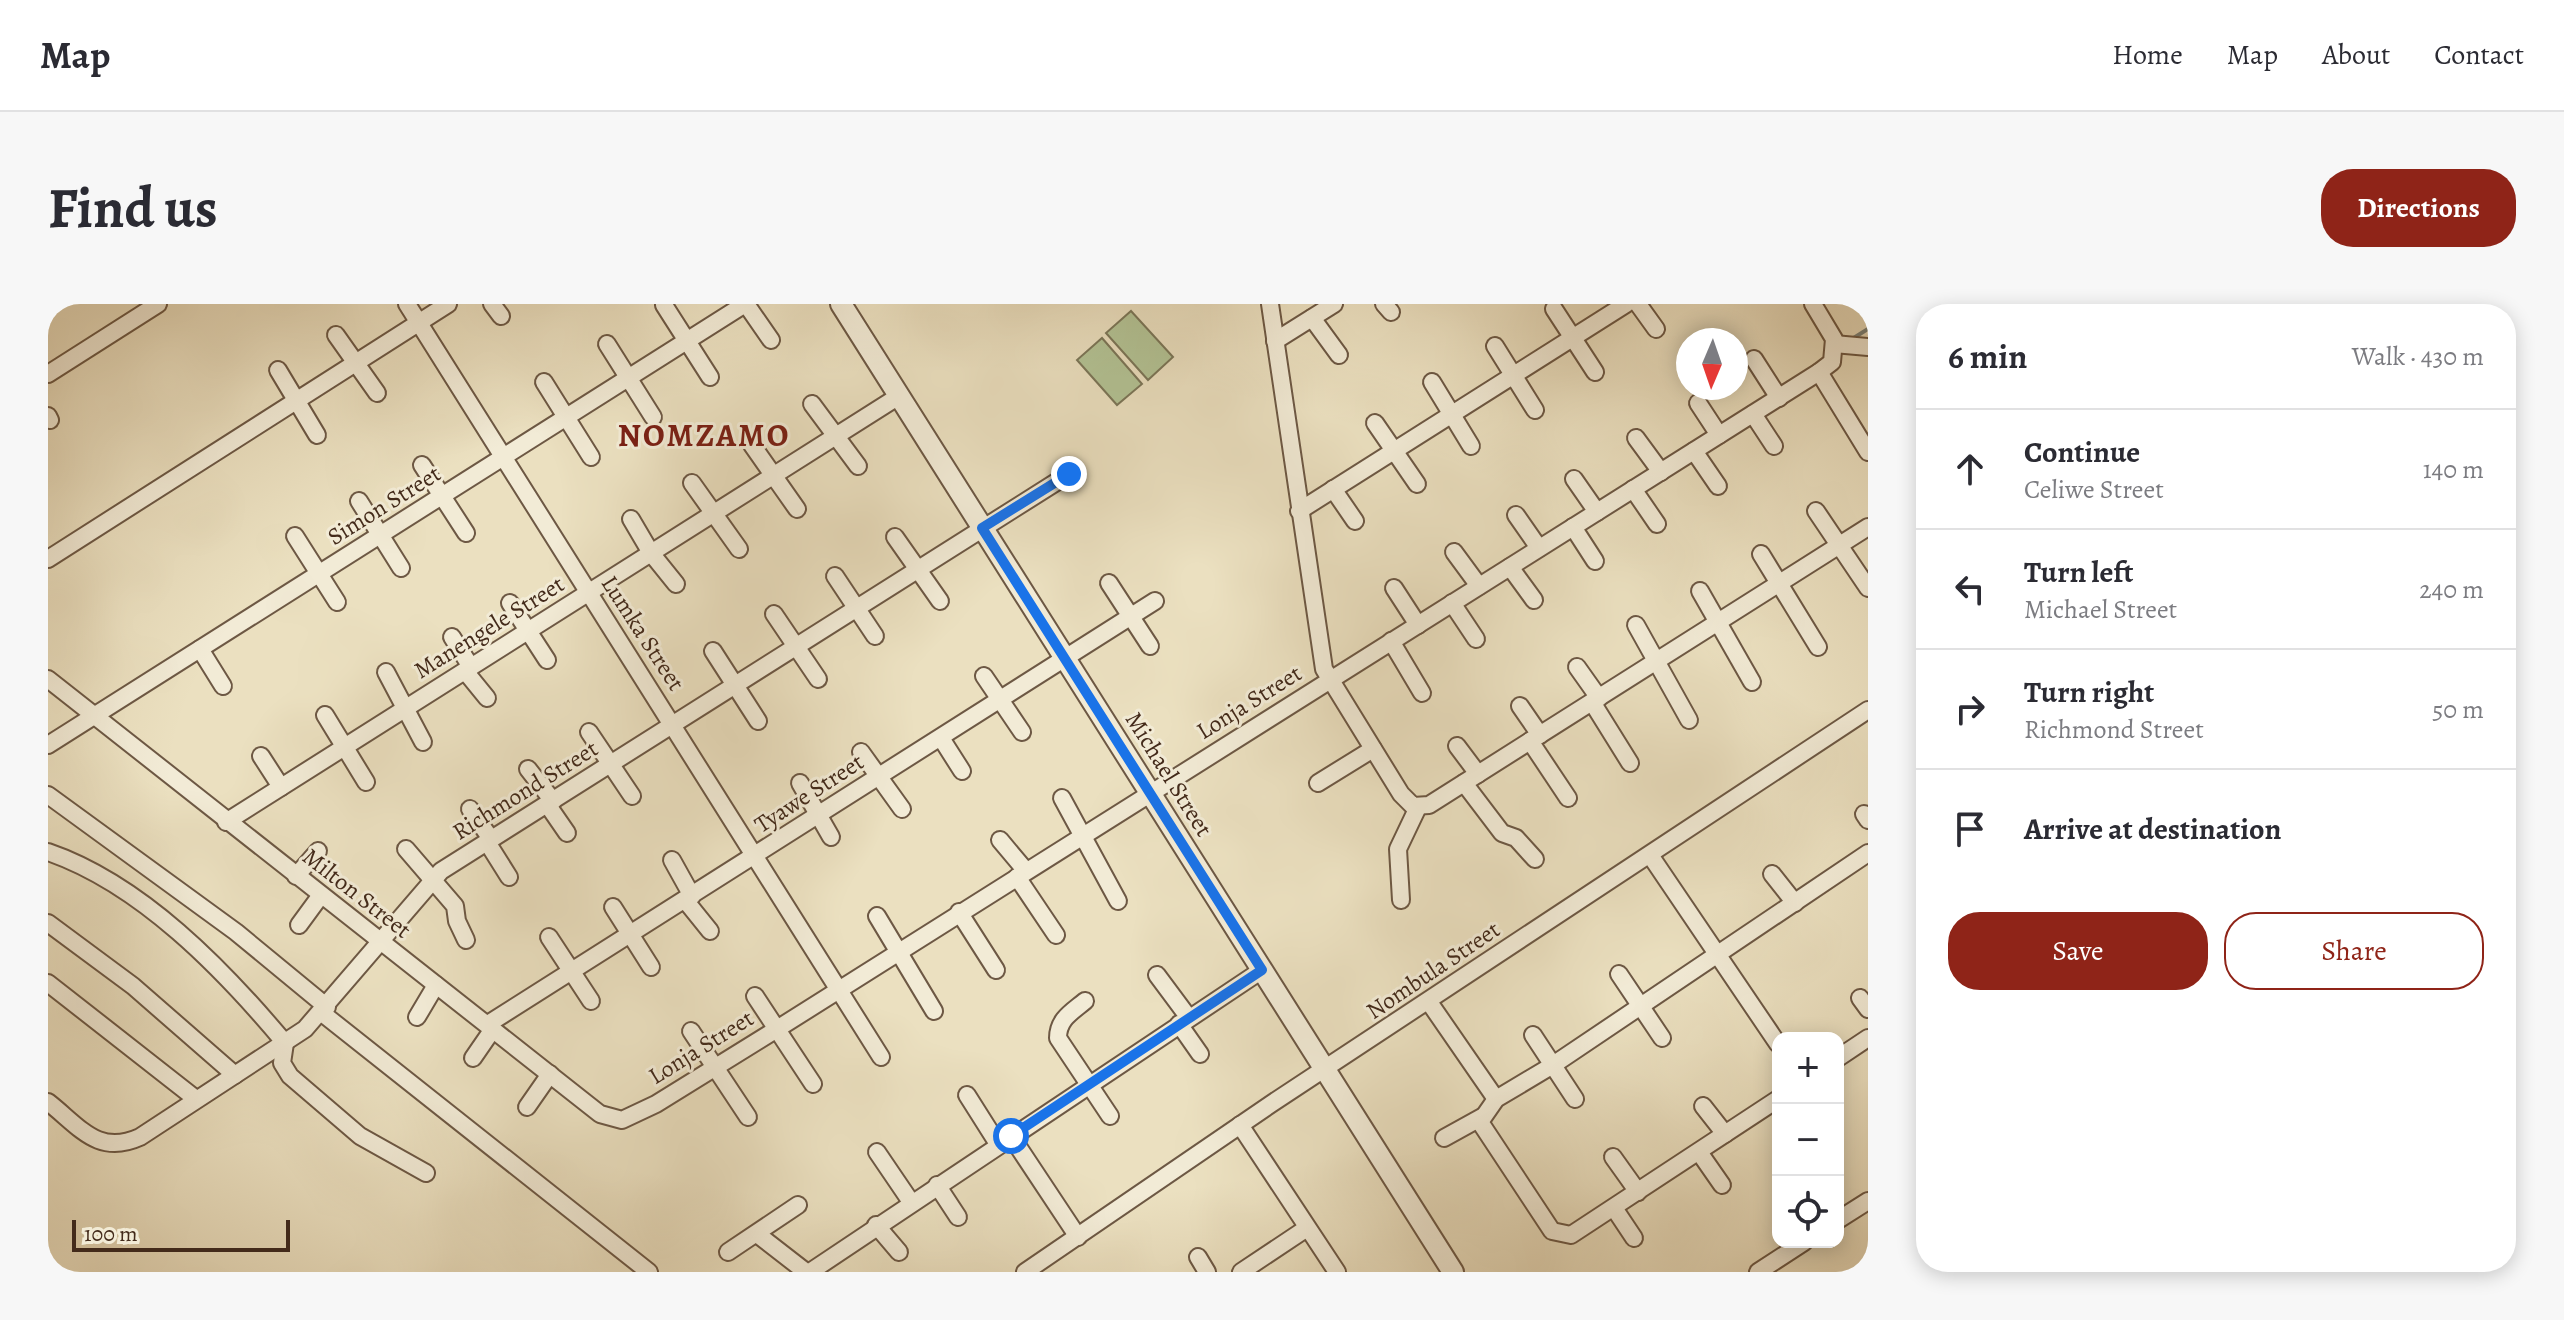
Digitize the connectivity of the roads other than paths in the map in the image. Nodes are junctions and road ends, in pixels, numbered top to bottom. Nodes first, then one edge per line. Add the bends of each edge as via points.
1 (158, 304) edge
2 (407, 304) edge
3 (448, 304) edge
4 (746, 304) edge
5 (841, 304) edge
6 (1270, 304) edge
7 (1334, 304) edge
8 (1626, 304) edge
9 (1638, 304) edge
10 (1813, 304) edge
11 (664, 305) edge
12 (1554, 309) dead end
13 (1312, 318) junction
14 (419, 322) junction
15 (1656, 329) dead end
16 (336, 335) dead end
17 (1572, 338) junction
18 (771, 340) dead end
19 (687, 341) junction
20 (1275, 341) junction
21 (607, 344) dead end
22 (1495, 346) dead end
23 (1868, 347) edge
24 (1834, 350) junction
25 (1339, 355) dead end
26 (1754, 359) dead end
27 (356, 362) junction
28 (278, 370) dead end
29 (1595, 372) dead end
30 (1819, 372) junction
31 (48, 374) edge
32 (1513, 375) junction
33 (710, 377) dead end
34 (629, 378) junction
35 (544, 382) dead end
36 (1432, 382) dead end
37 (377, 393) dead end
38 (899, 396) junction
39 (1779, 398) junction
40 (297, 400) junction
41 (1698, 403) dead end
42 (812, 404) dead end
43 (1535, 410) dead end
44 (1452, 414) junction
45 (1753, 414) junction
46 (653, 417) dead end
47 (565, 419) junction
48 (1375, 423) dead end
49 (317, 435) dead end
50 (1719, 435) junction
51 (836, 436) junction
52 (1636, 438) dead end
53 (752, 445) dead end
54 (1471, 446) dead end
55 (1774, 446) dead end
56 (1394, 451) junction
57 (1694, 451) junction
58 (1868, 452) edge
59 (591, 457) dead end
60 (503, 459) junction
61 (422, 465) dead end
62 (858, 466) dead end
63 (1661, 472) junction
64 (1069, 474) dead end
65 (772, 477) junction
66 (1574, 479) dead end
67 (692, 483) dead end
68 (1417, 484) dead end
69 (1718, 486) dead end
70 (1333, 489) junction
71 (1633, 489) junction
72 (442, 497) junction
73 (359, 501) dead end
74 (797, 509) dead end
75 (1299, 511) junction
76 (1816, 511) dead end
77 (1597, 512) junction
78 (712, 515) junction
79 (1516, 515) dead end
80 (631, 519) dead end
81 (1355, 521) dead end
82 (1657, 524) dead end
83 (1573, 527) junction
84 (1868, 527) edge
85 (982, 528) junction
86 (466, 533) dead end
87 (295, 536) dead end
88 (380, 536) junction
89 (895, 537) dead end
90 (1838, 545) junction
91 (1539, 548) junction
92 (739, 549) dead end
93 (1454, 552) dead end
94 (651, 553) junction
95 (1761, 554) dead end
96 (48, 559) edge
97 (1595, 561) dead end
98 (1510, 567) junction
99 (401, 568) dead end
100 (918, 568) junction
101 (320, 574) junction
102 (835, 576) dead end
103 (1781, 582) junction
104 (1109, 583) dead end
105 (676, 584) dead end
106 (1479, 586) junction
107 (1394, 588) dead end
108 (1868, 588) edge
109 (1700, 591) dead end
110 (588, 594) junction
111 (1534, 600) dead end
112 (940, 601) dead end
113 (1155, 601) dead end
114 (337, 602) dead end
115 (510, 603) dead end
116 (1452, 603) junction
117 (858, 607) junction
118 (774, 614) dead end
119 (1131, 617) junction
120 (1717, 623) junction
121 (1418, 625) junction
122 (1636, 625) dead end
123 (528, 631) junction
124 (875, 636) dead end
125 (452, 637) dead end
126 (1476, 639) dead end
127 (1391, 641) junction
128 (796, 646) junction
129 (1150, 646) dead end
130 (1818, 647) dead end
131 (200, 649) junction
132 (713, 651) dead end
133 (1065, 659) junction
134 (547, 660) dead end
135 (1655, 663) junction
136 (1577, 667) dead end
137 (468, 669) junction
138 (386, 672) dead end
139 (984, 676) dead end
140 (48, 679) edge
141 (818, 679) dead end
142 (1330, 680) junction
143 (1752, 682) dead end
144 (735, 685) junction
145 (223, 686) dead end
146 (1422, 693) dead end
147 (487, 698) dead end
148 (1001, 700) junction
149 (1595, 700) junction
150 (1520, 706) dead end
151 (404, 709) junction
152 (1868, 710) edge
153 (95, 715) junction
154 (325, 715) dead end
155 (1689, 720) dead end
156 (758, 721) dead end
157 (674, 724) junction
158 (589, 732) dead end
159 (1022, 732) dead end
160 (941, 738) junction
161 (1535, 738) junction
162 (423, 742) dead end
163 (48, 745) edge
164 (1457, 746) dead end
165 (344, 748) junction
166 (1373, 749) junction
167 (861, 752) dead end
168 (261, 756) dead end
169 (611, 763) junction
170 (1630, 763) dead end
171 (528, 769) dead end
172 (962, 771) dead end
173 (879, 777) junction
174 (1471, 779) junction
175 (366, 782) dead end
176 (800, 783) dead end
177 (1318, 783) dead end
178 (281, 787) junction
179 (1149, 792) junction
180 (48, 795) edge
181 (632, 796) dead end
182 (1062, 798) dead end
183 (1568, 798) dead end
184 (550, 802) junction
185 (1418, 807) junction
186 (470, 809) dead end
187 (902, 809) dead end
188 (818, 816) junction
189 (226, 822) junction
190 (567, 833) dead end
191 (1082, 834) junction
192 (831, 837) dead end
193 (1000, 840) dead end
194 (489, 841) junction
195 (406, 849) dead end
196 (318, 851) dead end
197 (48, 852) edge
198 (1868, 853) edge
199 (1650, 855) junction
200 (756, 856) junction
201 (1535, 859) dead end
202 (672, 860) dead end
203 (1021, 874) junction
204 (1772, 874) dead end
205 (296, 876) junction
206 (433, 877) junction
207 (509, 877) dead end
208 (321, 895) junction
209 (689, 898) junction
210 (1401, 900) dead end
211 (1118, 901) dead end
212 (1795, 903) junction
213 (613, 907) dead end
214 (959, 912) junction
215 (877, 916) dead end
216 (48, 923) edge
217 (299, 925) dead end
218 (710, 931) dead end
219 (630, 934) junction
220 (1056, 935) dead end
221 (549, 937) dead end
222 (466, 940) dead end
223 (381, 942) junction
224 (898, 951) junction
225 (1718, 955) junction
226 (651, 967) dead end
227 (996, 970) dead end
228 (1262, 970) junction
229 (572, 971) junction
230 (1619, 974) dead end
231 (1157, 975) dead end
232 (48, 983) edge
233 (436, 985) junction
234 (838, 989) junction
235 (755, 996) dead end
236 (591, 1001) dead end
237 (1085, 1001) dead end
238 (1429, 1002) junction
239 (1640, 1007) junction
240 (325, 1010) junction
241 (934, 1011) dead end
242 (417, 1017) dead end
243 (1184, 1021) junction
244 (491, 1026) junction
245 (777, 1029) junction
246 (691, 1031) dead end
247 (1533, 1035) dead end
248 (1772, 1035) edge
249 (1662, 1038) dead end
250 (1868, 1038) edge
251 (285, 1043) junction
252 (1200, 1054) dead end
253 (1844, 1054) edge
254 (881, 1057) dead end
255 (473, 1058) dead end
256 (1553, 1065) junction
257 (716, 1067) junction
258 (1326, 1071) junction
259 (550, 1074) junction
260 (235, 1075) junction
261 (813, 1084) dead end
262 (1088, 1085) junction
263 (967, 1095) dead end
264 (196, 1099) junction
265 (1496, 1099) junction
266 (1575, 1099) dead end
267 (48, 1102) edge
268 (1772, 1103) edge
269 (1703, 1106) dead end
270 (527, 1107) dead end
271 (644, 1111) joint
272 (1110, 1116) dead end
273 (748, 1117) dead end
274 (1482, 1122) junction
275 (1240, 1125) junction
276 (1725, 1134) junction
277 (1444, 1138) dead end
278 (1005, 1140) junction
279 (877, 1152) dead end
280 (1699, 1152) junction
281 (1613, 1157) dead end
282 (426, 1173) dead end
283 (937, 1185) junction
284 (1722, 1185) dead end
285 (1638, 1192) junction
286 (1868, 1201) edge
287 (911, 1202) junction
288 (798, 1205) dead end
289 (1614, 1208) junction
290 (1844, 1216) edge
291 (958, 1217) dead end
292 (876, 1225) junction
293 (1307, 1228) junction
294 (757, 1234) junction
295 (1078, 1237) junction
296 (1634, 1238) dead end
297 (1795, 1248) edge
298 (728, 1252) dead end
299 (899, 1252) dead end
300 (649, 1272) edge
301 (808, 1272) edge
302 (1025, 1272) edge
303 (1241, 1272) edge
304 (1337, 1272) edge
305 (1453, 1272) edge
306 (1758, 1272) edge

1 - 31 street
2 - 14 street, Lumka Street
3 - 14 street
4 - 18 street
4 - 19 street, Simon Street
5 - 38 street, Michael Street
6 - 20 street
7 - 13 street
8 - 17 street
9 - 15 street
10 - 24 street
11 - 19 street
12 - 17 street
13 - 20 street
13 - 25 street
14 - 27 street
14 - 60 street, Lumka Street
16 - 27 street
17 - 29 street
17 - 32 street
19 - 33 street
19 - 34 street, Simon Street
20 - 75 street
21 - 34 street
22 - 32 street
23 - 24 street
24 - 30 street, Lonja Street
26 - 39 street
27 - 37 street
27 - 40 street
28 - 40 street
30 - 39 street, Lonja Street
30 - 58 street
32 - 43 street
32 - 44 street
34 - 46 street
34 - 47 street, Simon Street
35 - 47 street
36 - 44 street
38 - 51 street, Manengele Street
38 - 85 street, Michael Street
39 - 45 street, Lonja Street
40 - 49 street
40 - 96 street
41 - 50 street
42 - 51 street
44 - 54 street
44 - 56 street
45 - 50 street, Lonja Street
45 - 55 street
47 - 59 street
47 - 60 street, Simon Street
48 - 56 street
50 - 57 street, Lonja Street
51 - 62 street
51 - 65 street, Manengele Street
52 - 63 street
53 - 65 street
56 - 68 street
56 - 70 street
57 - 63 street, Lonja Street
57 - 69 street
60 - 72 street, Simon Street
60 - 110 street, Lumka Street
61 - 72 street
63 - 71 street, Lonja Street
64 - 85 street, Richmond Street
65 - 74 street
65 - 78 street, Manengele Street
66 - 77 street
67 - 78 street
70 - 75 street
70 - 81 street
71 - 77 street, Lonja Street
71 - 82 street
72 - 86 street
72 - 88 street, Simon Street
73 - 88 street
75 - 142 street via 1321,654
76 - 90 street
77 - 83 street, Lonja Street
78 - 92 street
78 - 94 street, Manengele Street
79 - 91 street
80 - 94 street
83 - 91 street, Lonja Street
83 - 97 street
84 - 90 street
85 - 100 street, Richmond Street
85 - 133 street, Michael Street
87 - 101 street
88 - 99 street
88 - 101 street, Simon Street
89 - 100 street
90 - 103 street
90 - 108 street
91 - 98 street, Lonja Street
93 - 106 street
94 - 105 street
94 - 110 street, Manengele Street
95 - 103 street
98 - 106 street, Lonja Street
98 - 111 street
100 - 112 street
100 - 117 street, Richmond Street
101 - 114 street
101 - 131 street, Simon Street
102 - 117 street
103 - 120 street
103 - 130 street
104 - 119 street
106 - 116 street, Lonja Street
107 - 121 street
109 - 120 street
110 - 123 street, Manengele Street
110 - 157 street, Lumka Street
113 - 119 street, Tyawe Street
115 - 123 street
116 - 121 street, Lonja Street
116 - 126 street
117 - 124 street
117 - 128 street, Richmond Street
118 - 128 street
119 - 129 street
119 - 133 street, Tyawe Street
120 - 135 street
120 - 143 street
121 - 127 street, Lonja Street
122 - 135 street
123 - 134 street
123 - 137 street, Manengele Street
125 - 137 street
127 - 142 street, Lonja Street
127 - 146 street
128 - 141 street
128 - 144 street, Richmond Street
131 - 145 street
131 - 153 street, Simon Street
132 - 144 street
133 - 148 street, Tyawe Street
133 - 179 street, Michael Street
135 - 149 street
135 - 155 street
136 - 149 street
137 - 147 street
137 - 151 street, Manengele Street
138 - 151 street
139 - 148 street
140 - 153 street, Milton Street
142 - 166 street
142 - 179 street, Lonja Street
144 - 156 street
144 - 157 street, Richmond Street
148 - 159 street
148 - 160 street, Tyawe Street
149 - 161 street
149 - 170 street
150 - 161 street
151 - 162 street
151 - 165 street, Manengele Street
152 - 199 street, Nombula Street
153 - 163 street, Simon Street
153 - 189 street, Milton Street
154 - 165 street
157 - 169 street, Richmond Street
157 - 200 street, Lumka Street
158 - 169 street
160 - 172 street
160 - 173 street, Tyawe Street
161 - 174 street
161 - 183 street
164 - 174 street
165 - 175 street
165 - 178 street, Manengele Street
166 - 177 street
166 - 185 street via 1406,801
167 - 173 street
168 - 178 street
169 - 181 street
169 - 184 street, Richmond Street
171 - 184 street
173 - 187 street
173 - 188 street, Tyawe Street
174 - 185 street
174 - 201 street via 1502,833 1516,838
176 - 188 street
178 - 189 street, Manengele Street
179 - 191 street, Lonja Street
179 - 228 street, Michael Street
180 - 240 street via 236,932
182 - 191 street
184 - 190 street
184 - 194 street, Richmond Street
185 - 210 street via 1398,849
186 - 194 street
188 - 192 street
188 - 200 street, Tyawe Street
189 - 205 street, Milton Street
191 - 203 street, Lonja Street
191 - 211 street
193 - 203 street
194 - 206 street, Richmond Street
194 - 207 street
195 - 206 street
196 - 205 street
197 - 251 street via 100,874 155,913 245,995
198 - 212 street
199 - 225 street
199 - 238 street, Nombula Street
200 - 209 street, Tyawe Street
200 - 234 street, Lumka Street
202 - 209 street
203 - 214 street, Lonja Street
203 - 220 street
204 - 212 street
205 - 208 street, Milton Street
206 - 222 street via 457,910
206 - 223 street, Richmond Street
208 - 217 street
208 - 223 street, Milton Street
209 - 218 street
209 - 219 street, Tyawe Street
212 - 225 street
213 - 219 street
214 - 224 street, Lonja Street
214 - 227 street
215 - 224 street
216 - 260 street via 133,986
219 - 226 street
219 - 229 street, Tyawe Street
221 - 229 street
223 - 233 street, Milton Street
223 - 240 street, Richmond Street
224 - 234 street, Lonja Street
224 - 241 street
225 - 239 street
225 - 248 street
228 - 243 street
228 - 258 street, Michael Street
229 - 236 street
229 - 244 street, Tyawe Street
230 - 239 street
231 - 243 street
232 - 264 street
233 - 242 street
233 - 244 street, Milton Street
234 - 245 street, Lonja Street
234 - 254 street, Lumka Street
235 - 245 street
237 - 262 street via 1066,1016 1058,1032 1059,1043
238 - 258 street, Nombula Street
238 - 265 street
239 - 249 street
239 - 256 street
240 - 251 street, Richmond Street
240 - 300 street
243 - 252 street
243 - 262 street
244 - 255 street
244 - 259 street, Milton Street
245 - 257 street, Lonja Street
245 - 261 street
246 - 257 street
247 - 256 street
250 - 253 street
251 - 260 street, Richmond Street
251 - 282 street via 282,1063 290,1076 360,1136
256 - 265 street
256 - 266 street
257 - 271 street, Lonja Street
257 - 273 street
258 - 275 street, Nombula Street
258 - 305 street, Michael Street
259 - 270 street
259 - 271 street, Milton Street via 607,1118 622,1120
260 - 264 street, Richmond Street
262 - 272 street
262 - 278 street
263 - 278 street
264 - 267 street, Richmond Street via 140,1137 114,1146 103,1144
265 - 274 street
268 - 276 street
269 - 276 street
274 - 277 street
274 - 289 street via 1552,1231 1578,1232
275 - 293 street
275 - 295 street, Nombula Street
276 - 280 street
278 - 283 street
278 - 295 street
279 - 287 street
280 - 284 street
280 - 285 street
281 - 285 street
283 - 287 street
283 - 291 street
285 - 289 street
286 - 290 street
287 - 292 street
288 - 294 street
289 - 296 street
292 - 299 street
292 - 301 street
293 - 303 street
293 - 304 street
294 - 298 street
294 - 301 street
295 - 302 street, Nombula Street
297 - 306 street

